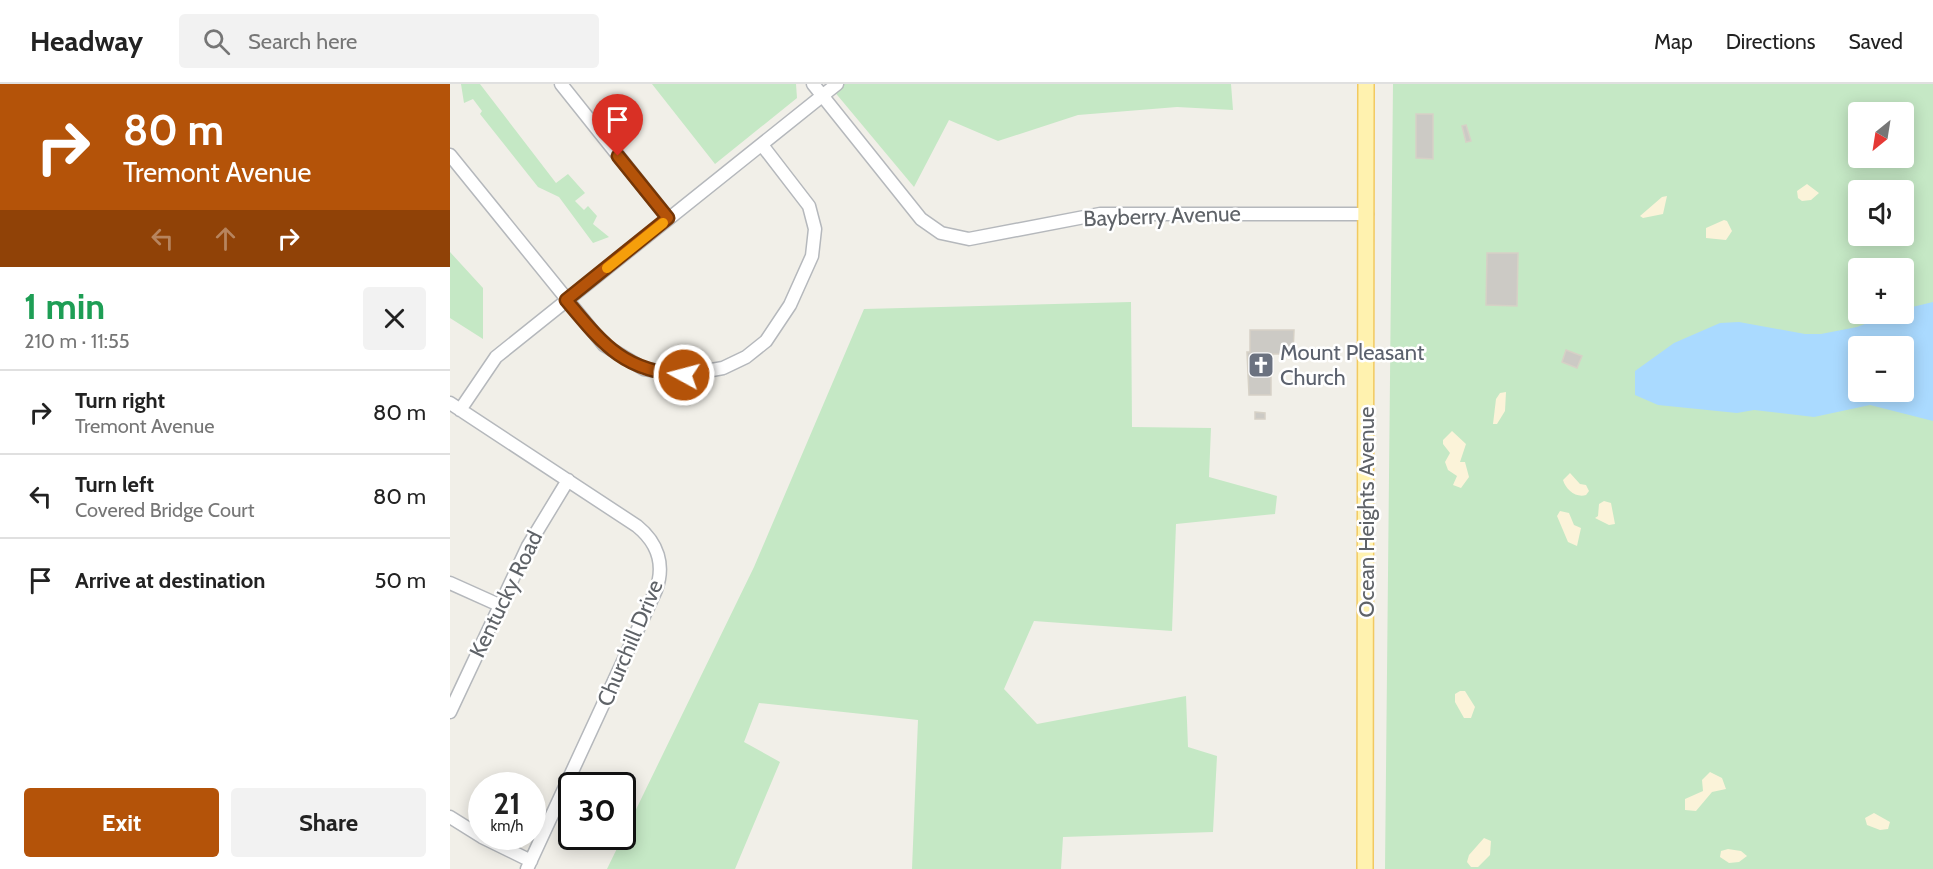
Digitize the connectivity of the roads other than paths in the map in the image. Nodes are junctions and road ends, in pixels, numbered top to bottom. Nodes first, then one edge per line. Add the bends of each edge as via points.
1 (561, 84) edge
2 (813, 84) edge
3 (837, 84) edge
4 (1366, 84) edge
5 (822, 96) junction
6 (762, 145) junction
7 (450, 155) edge
8 (1367, 214) junction
9 (668, 218) junction
10 (566, 300) junction
11 (455, 406) edge
12 (568, 480) junction
13 (450, 583) edge
14 (499, 605) junction
15 (450, 712) edge
16 (450, 817) edge
17 (468, 828) edge
18 (504, 850) edge
19 (529, 865) edge
20 (1365, 869) edge

1 - 9 street
2 - 5 street, Bayberry Avenue
3 - 5 street
4 - 8 main road, Ocean Heights Avenue
5 - 6 street
5 - 8 street, Bayberry Avenue via 921,219 954,237 978,238 1100,214
6 - 9 street
6 - 10 street via 809,206 816,237 812,256 790,305 778,327 759,347 736,363 710,372 684,375 653,371 624,360 604,345
7 - 10 street
8 - 20 main road, Ocean Heights Avenue
9 - 10 street
10 - 11 street via 493,359
11 - 12 street, Churchill Drive
12 - 14 street, Kentucky Road via 536,530
12 - 19 street, Churchill Drive via 643,531 657,550 661,572 654,596
13 - 14 street
14 - 15 street, Kentucky Road
16 - 17 street
18 - 19 street

